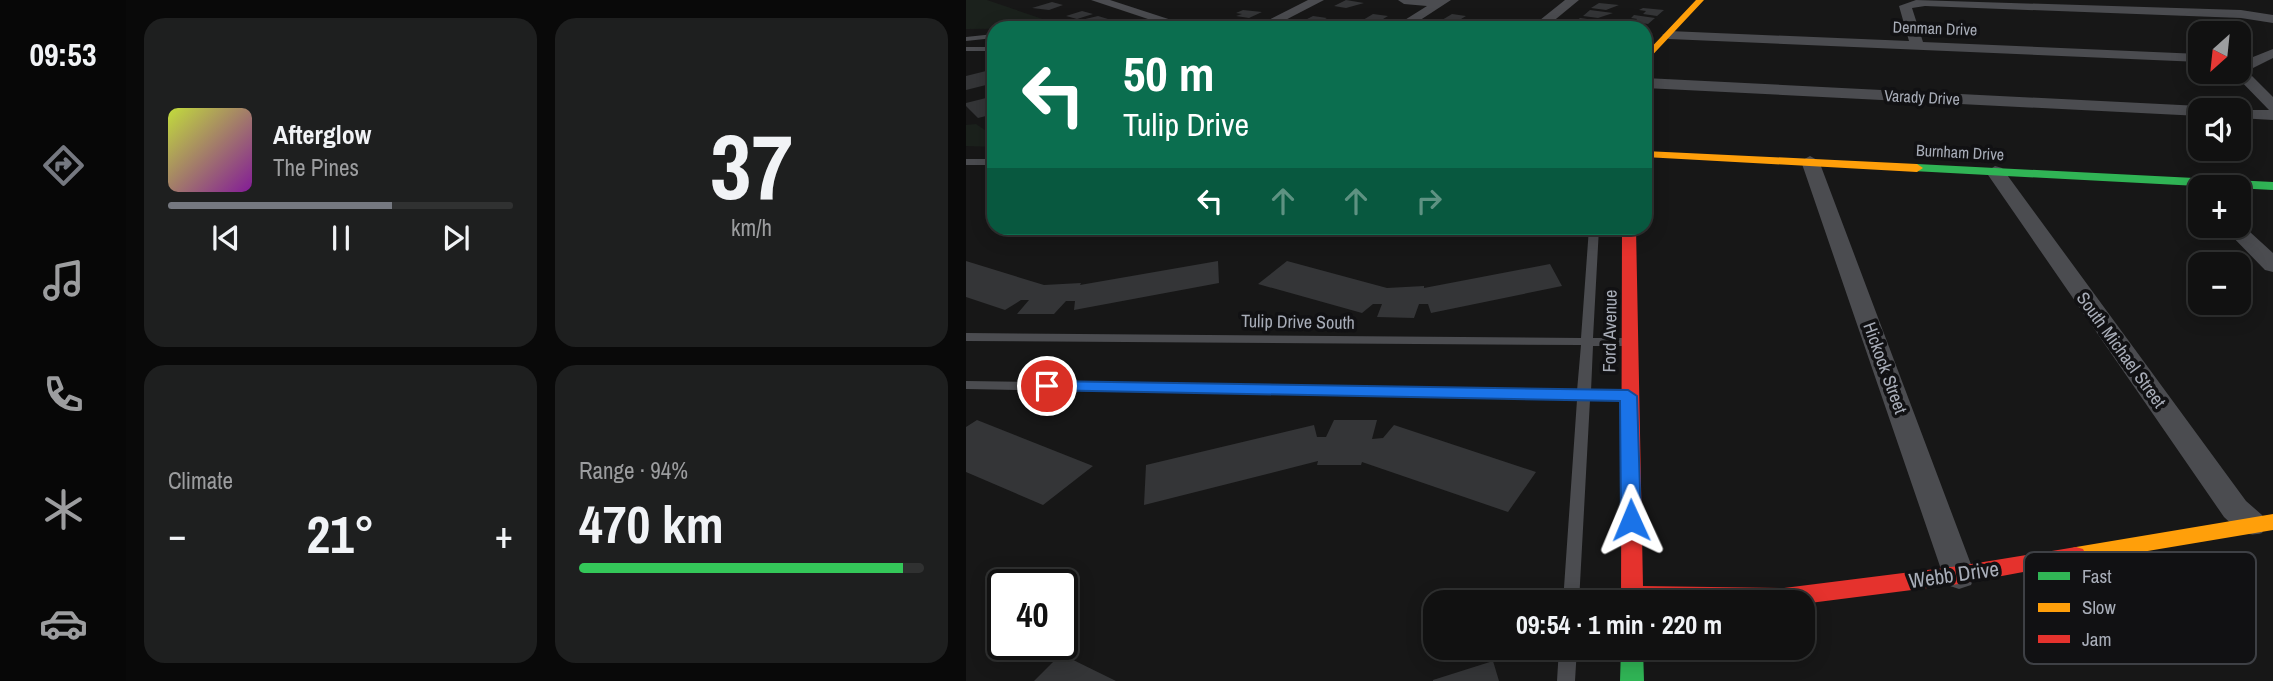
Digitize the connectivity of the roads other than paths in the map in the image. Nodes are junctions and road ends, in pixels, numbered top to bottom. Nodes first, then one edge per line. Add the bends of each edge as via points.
1 (1097, 0) edge
2 (1318, 0) edge
3 (1404, 0) edge
4 (1573, 0) edge
5 (1700, 0) edge
6 (1442, 2) edge
7 (2273, 19) edge
8 (1166, 21) edge
9 (1274, 21) edge
10 (1411, 21) edge
11 (1546, 21) edge
12 (1669, 35) junction
13 (987, 37) edge
14 (966, 39) edge
15 (1917, 44) junction
16 (966, 49) edge
17 (987, 49) edge
18 (1652, 53) edge
19 (2273, 53) edge
20 (2188, 57) edge
21 (2251, 62) edge
22 (1652, 83) edge
23 (2248, 84) edge
24 (2273, 106) edge
25 (2188, 110) edge
26 (2251, 114) edge
27 (2273, 115) edge
28 (1652, 154) edge
29 (1810, 161) junction
30 (966, 162) edge
31 (987, 162) edge
32 (1995, 172) junction
33 (2273, 186) edge
34 (2251, 187) edge
35 (2188, 188) edge
36 (1594, 235) edge
37 (1629, 235) edge
38 (2245, 238) edge
39 (2273, 265) edge
40 (966, 337) edge
41 (1586, 342) junction
42 (1630, 342) junction
43 (966, 385) edge
44 (1584, 395) junction
45 (1628, 396) junction
46 (2262, 523) edge
47 (2096, 552) edge
48 (2024, 565) edge
49 (1959, 576) junction
50 (1572, 590) edge
51 (1632, 590) edge
52 (1815, 593) edge
53 (1567, 660) edge
54 (1632, 660) edge
55 (1566, 681) edge
56 (1633, 681) edge

1 - 8 street
2 - 9 street
3 - 6 street
4 - 11 street
5 - 12 street
6 - 10 street
7 - 15 street via 1925,2 1905,6
12 - 15 street, Denman Drive
12 - 18 street
13 - 14 lane
15 - 20 street, Denman Drive
16 - 17 lane
19 - 21 street
22 - 25 street, Varady Drive
23 - 24 street
26 - 27 street
28 - 29 street, Burnham Drive
29 - 32 street, Burnham Drive
29 - 49 street, Hickock Street
30 - 31 lane
32 - 35 street, Burnham Drive
32 - 46 street, South Michael Street via 2235,509
33 - 34 street, Burnham Drive
36 - 41 lane
37 - 42 street, Ford Avenue
38 - 39 street
40 - 41 lane, Tulip Drive South
41 - 42 lane, Tulip Drive South
41 - 44 lane
42 - 45 street, Ford Avenue
43 - 44 lane
44 - 45 lane
44 - 50 lane
45 - 51 street, Ford Avenue
46 - 47 street, Webb Drive
48 - 49 street, Webb Drive
49 - 52 street, Webb Drive
53 - 55 lane
54 - 56 street

